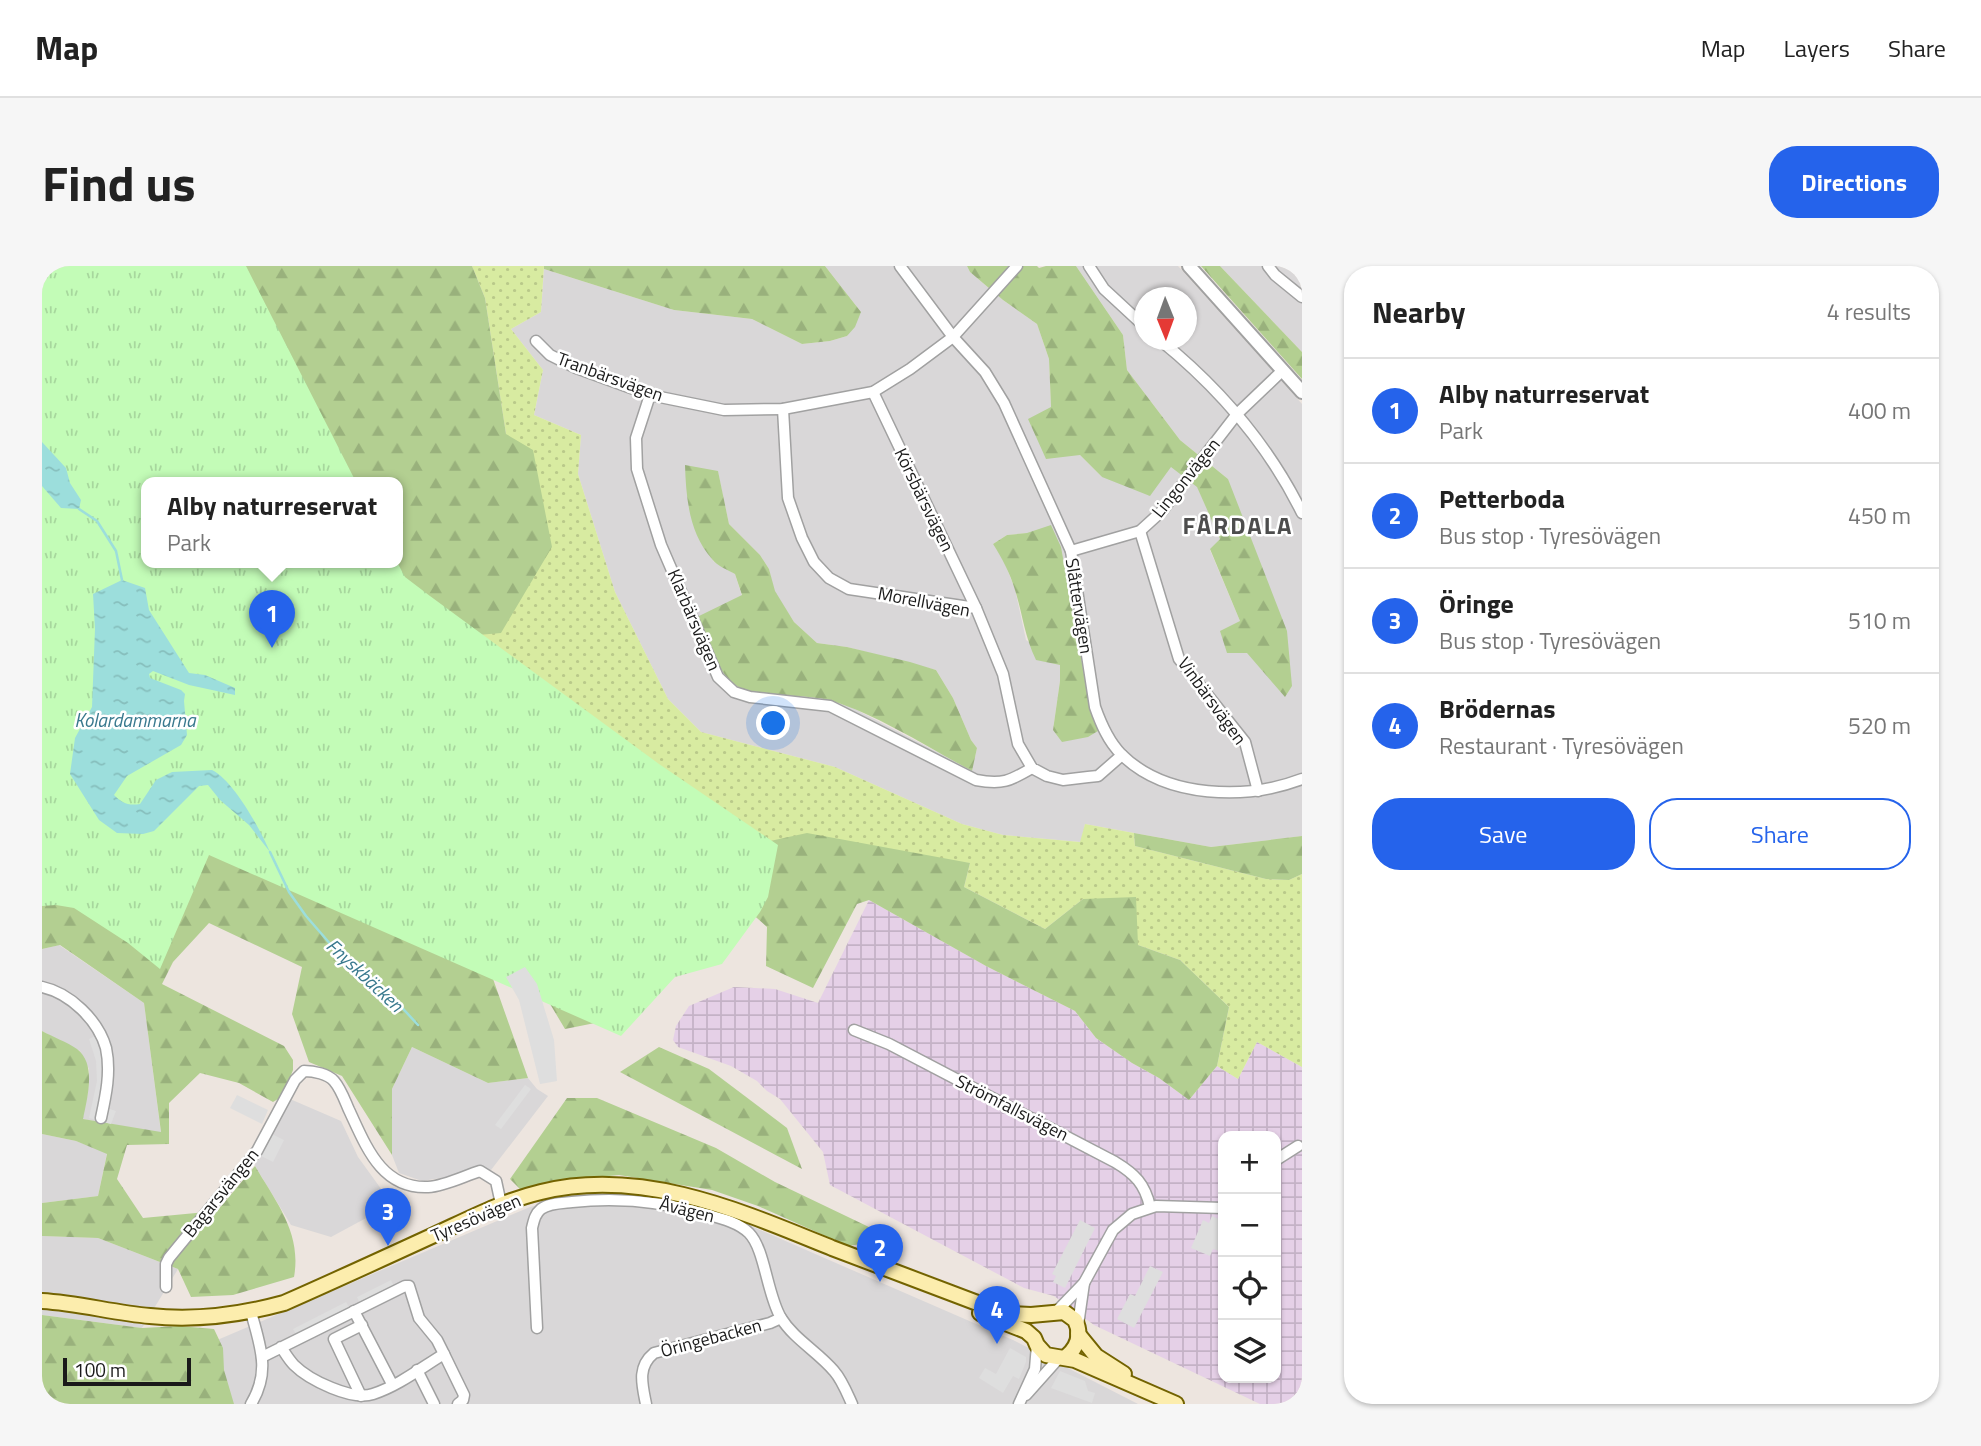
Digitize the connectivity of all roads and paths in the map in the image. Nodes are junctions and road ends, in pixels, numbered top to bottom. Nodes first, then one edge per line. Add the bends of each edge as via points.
1 (900, 266) edge
2 (1017, 266) edge
3 (1089, 266) edge
4 (1189, 266) edge
5 (1268, 266) edge
6 (1302, 297) edge
7 (1134, 317) edge
8 (953, 337) junction
9 (536, 341) dead end
10 (1173, 350) edge
11 (1282, 371) junction
12 (873, 392) junction
13 (1302, 392) edge
14 (650, 395) junction
15 (783, 409) junction
16 (1237, 414) junction
17 (1302, 513) edge
18 (1140, 531) junction
19 (1071, 551) junction
20 (976, 608) junction
21 (1122, 755) junction
22 (1032, 768) junction
23 (1302, 779) edge
24 (1258, 791) junction
25 (42, 987) edge
26 (854, 1030) dead end
27 (101, 1118) dead end
28 (1298, 1146) dead end
29 (1281, 1157) edge
30 (501, 1204) junction
31 (1150, 1207) junction
32 (1218, 1208) edge
33 (832, 1248) junction
34 (1084, 1283) junction
35 (166, 1287) dead end
36 (42, 1301) edge
37 (354, 1311) junction
38 (251, 1312) junction
39 (1052, 1313) junction
40 (781, 1318) junction
41 (362, 1325) junction
42 (537, 1328) dead end
43 (1078, 1329) junction
44 (1035, 1341) junction
45 (281, 1347) junction
46 (444, 1354) junction
47 (262, 1357) junction
48 (1062, 1357) junction
49 (417, 1370) junction
50 (392, 1384) junction
51 (1145, 1389) junction
52 (361, 1396) junction
53 (375, 1399) edge
54 (1020, 1402) edge
55 (251, 1404) edge
56 (435, 1404) edge
57 (458, 1404) edge
58 (646, 1404) edge
59 (852, 1404) edge
60 (1176, 1404) edge

1 - 8 street, Slåttervägen
2 - 8 street, Tranbärsvägen
3 - 7 street via 1104,289
4 - 11 street
5 - 6 street
8 - 12 street, Tranbärsvägen
8 - 19 street, Slåttervägen via 985,372 1004,402
9 - 14 street, Tranbärsvägen via 550,355 576,368
10 - 16 street
11 - 13 street
11 - 16 street, Lingonvägen
12 - 15 street, Tranbärsvägen
12 - 20 street, Körsbärsvägen
14 - 15 street, Tranbärsvägen via 724,410
14 - 22 street, Klarbärsvägen via 636,438 637,469 661,545 718,677 734,692 750,697 830,706 976,780 1010,781
15 - 20 street, Morellvägen via 788,498 814,562 829,578 849,589
16 - 17 street via 1286,480
16 - 18 street, Lingonvägen via 1162,512
18 - 19 street, Lingonvägen
18 - 24 street, Vinbärsvägen via 1179,659 1245,742
19 - 21 street, Slåttervägen via 1095,707 1103,730
20 - 22 street, Morellvägen via 1003,674 1018,744
21 - 22 street via 1098,776 1063,780
21 - 24 street, Slåttervägen via 1152,775 1194,790
23 - 24 street, Slåttervägen
25 - 27 street via 75,1003 101,1037 108,1078
26 - 31 street, Strömfallsvägen via 1132,1172 1142,1182
28 - 29 street
30 - 33 main road, Tyresövägen via 543,1191 646,1187 756,1216
30 - 35 street, Bagarsvängen via 496,1181 480,1171 431,1187 392,1179 371,1153 334,1080 304,1071 257,1151 169,1258
30 - 38 main road, Tyresövägen via 285,1303
31 - 32 street
31 - 34 street via 1132,1214 1113,1230
33 - 39 main road, Tyresövägen via 1010,1314
33 - 44 main road, Tyresövägen via 862,1265 1026,1331
34 - 39 street
34 - 43 street
36 - 38 main road, Tyresövägen via 149,1316 204,1318
37 - 41 street
37 - 45 street
37 - 46 street via 409,1286 419,1318
38 - 47 street
39 - 43 main road, Tyresövägen via 1070,1315
39 - 44 main road via 1037,1324
40 - 42 street, Åvägen via 756,1243 738,1225 679,1206 599,1199 545,1207 535,1216
40 - 58 street, Öringebacken via 654,1353 641,1372
40 - 59 street, Åvägen via 836,1373
41 - 50 street
41 - 52 street via 334,1339
43 - 48 main road via 1075,1348
43 - 51 main road, Tyresövägen via 1096,1356
44 - 48 main road, Tyresövägen via 1046,1355
44 - 54 street via 1035,1369
45 - 47 street
45 - 52 street via 305,1374
46 - 49 street
46 - 57 street via 464,1395
47 - 55 street via 261,1387
48 - 51 main road, Tyresövägen
48 - 54 street
49 - 50 street
49 - 56 street
50 - 53 street
51 - 60 main road, Tyresövägen
52 - 53 street

